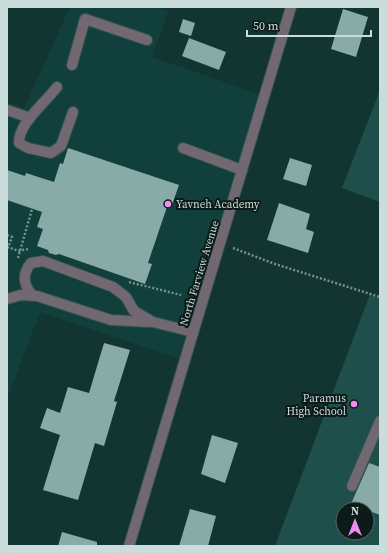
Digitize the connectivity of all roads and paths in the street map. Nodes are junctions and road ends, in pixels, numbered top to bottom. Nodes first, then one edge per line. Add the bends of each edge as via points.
1 (291, 7) edge
2 (146, 40) dead end
3 (72, 65) dead end
4 (57, 87) dead end
5 (7, 110) edge
6 (73, 112) dead end
7 (30, 118) junction
8 (183, 148) dead end
9 (242, 170) junction
10 (32, 209) dead end
11 (7, 235) edge
12 (7, 248) edge
13 (233, 248) dead end
14 (19, 251) junction
15 (17, 259) dead end
16 (32, 296) junction
17 (380, 297) edge
18 (7, 299) edge
19 (153, 322) junction
20 (193, 332) junction
21 (380, 422) edge
22 (352, 486) dead end
23 (129, 546) edge

1 - 9 street, North Farview Avenue
2 - 3 street via 85,19
4 - 7 street
5 - 7 street
6 - 7 street via 61,146 51,153 28,148 19,143 18,136
8 - 9 street
9 - 20 street, North Farview Avenue
10 - 14 path
11 - 12 path via 12,237
12 - 14 path
13 - 17 path
14 - 15 path
16 - 18 street
16 - 19 street via 111,320
16 - 19 street via 26,288 25,270 31,262 43,261 113,287 126,297 134,311
19 - 20 street
20 - 23 street, North Farview Avenue
21 - 22 street

